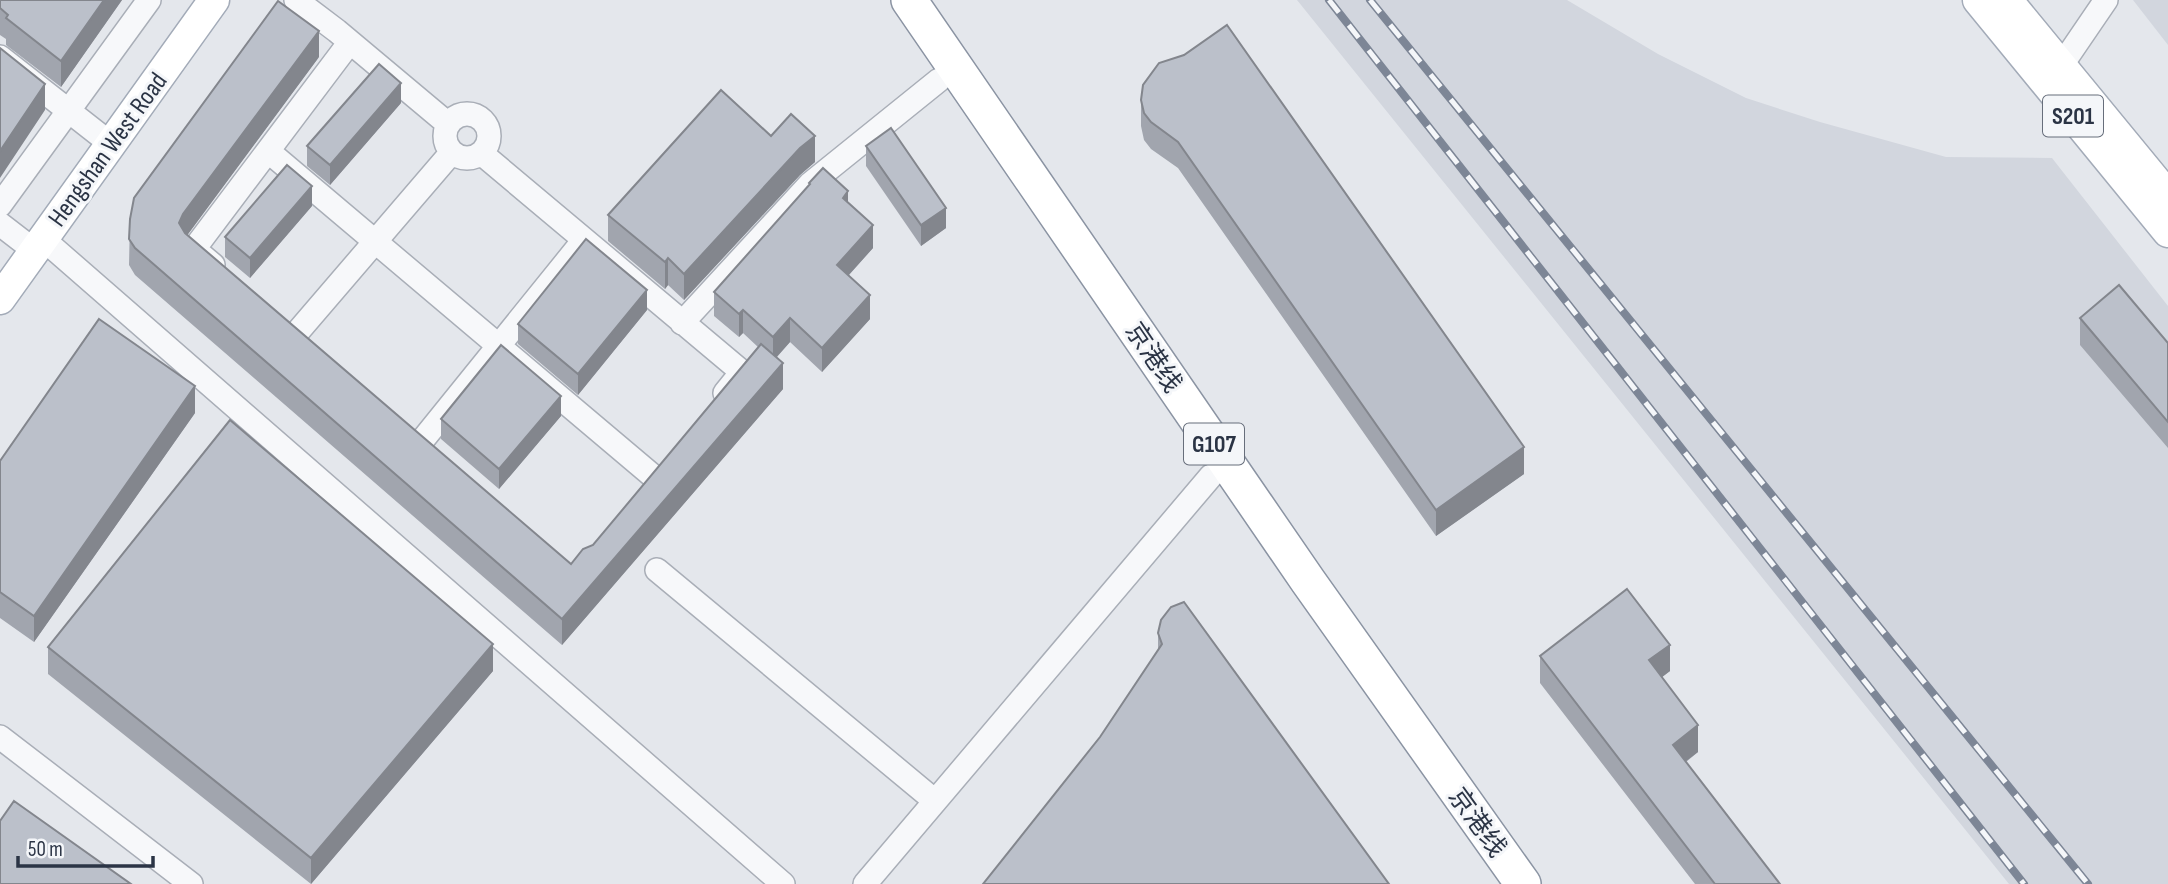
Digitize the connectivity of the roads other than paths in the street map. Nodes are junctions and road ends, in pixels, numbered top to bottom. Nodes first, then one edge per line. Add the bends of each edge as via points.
1 (149, 0) edge
2 (296, 0) edge
3 (884, 0) edge
4 (909, 0) edge
5 (1978, 0) edge
6 (2007, 0) edge
7 (2106, 0) edge
8 (214, 2) edge
9 (350, 42) junction
10 (0, 57) edge
11 (2061, 66) junction
12 (939, 80) junction
13 (68, 111) junction
14 (448, 124) junction
15 (111, 144) junction
16 (268, 151) junction
17 (452, 152) junction
18 (481, 153) junction
19 (2168, 196) edge
20 (0, 205) edge
21 (0, 224) edge
22 (2168, 232) edge
23 (584, 240) junction
24 (375, 241) junction
25 (39, 245) junction
26 (225, 275) edge
27 (0, 299) edge
28 (275, 318) edge
29 (682, 323) junction
30 (295, 335) junction
31 (498, 346) junction
32 (316, 353) edge
33 (707, 414) edge
34 (400, 425) edge
35 (421, 442) junction
36 (672, 456) edge
37 (442, 460) edge
38 (1211, 476) junction
39 (654, 477) junction
40 (636, 498) edge
41 (657, 570) dead end
42 (0, 737) edge
43 (935, 802) junction
44 (191, 884) edge
45 (783, 884) edge
46 (865, 884) edge
47 (1498, 884) edge
48 (1523, 884) edge

1 - 13 street
2 - 9 street
3 - 12 highway, 京港线 / G107
4 - 48 highway, 京港线 / G107 via 1308,581
5 - 22 main road, S201
6 - 11 main road, S201
7 - 11 street
8 - 15 main road, Hengshan West Road
9 - 14 street
9 - 16 street
10 - 13 street
11 - 19 main road, S201
12 - 29 street via 810,184
12 - 38 highway, 京港线 / G107
13 - 15 street
13 - 20 street
14 - 17 street via 445,142
14 - 18 street via 464,113 485,121 490,136
15 - 25 main road, Hengshan West Road
16 - 24 street
16 - 26 street via 194,249
17 - 18 street via 470,159
17 - 24 street
18 - 23 street
21 - 25 street
23 - 29 street
23 - 31 street
24 - 30 street
24 - 31 street
25 - 27 main road, Hengshan West Road
25 - 45 street
28 - 30 street
29 - 33 street via 742,372
30 - 32 street
31 - 35 street
31 - 39 street
34 - 35 street
35 - 37 street
36 - 39 street
38 - 43 street
38 - 47 highway, 京港线 / G107
39 - 40 street
41 - 43 street
42 - 44 street
43 - 46 street

